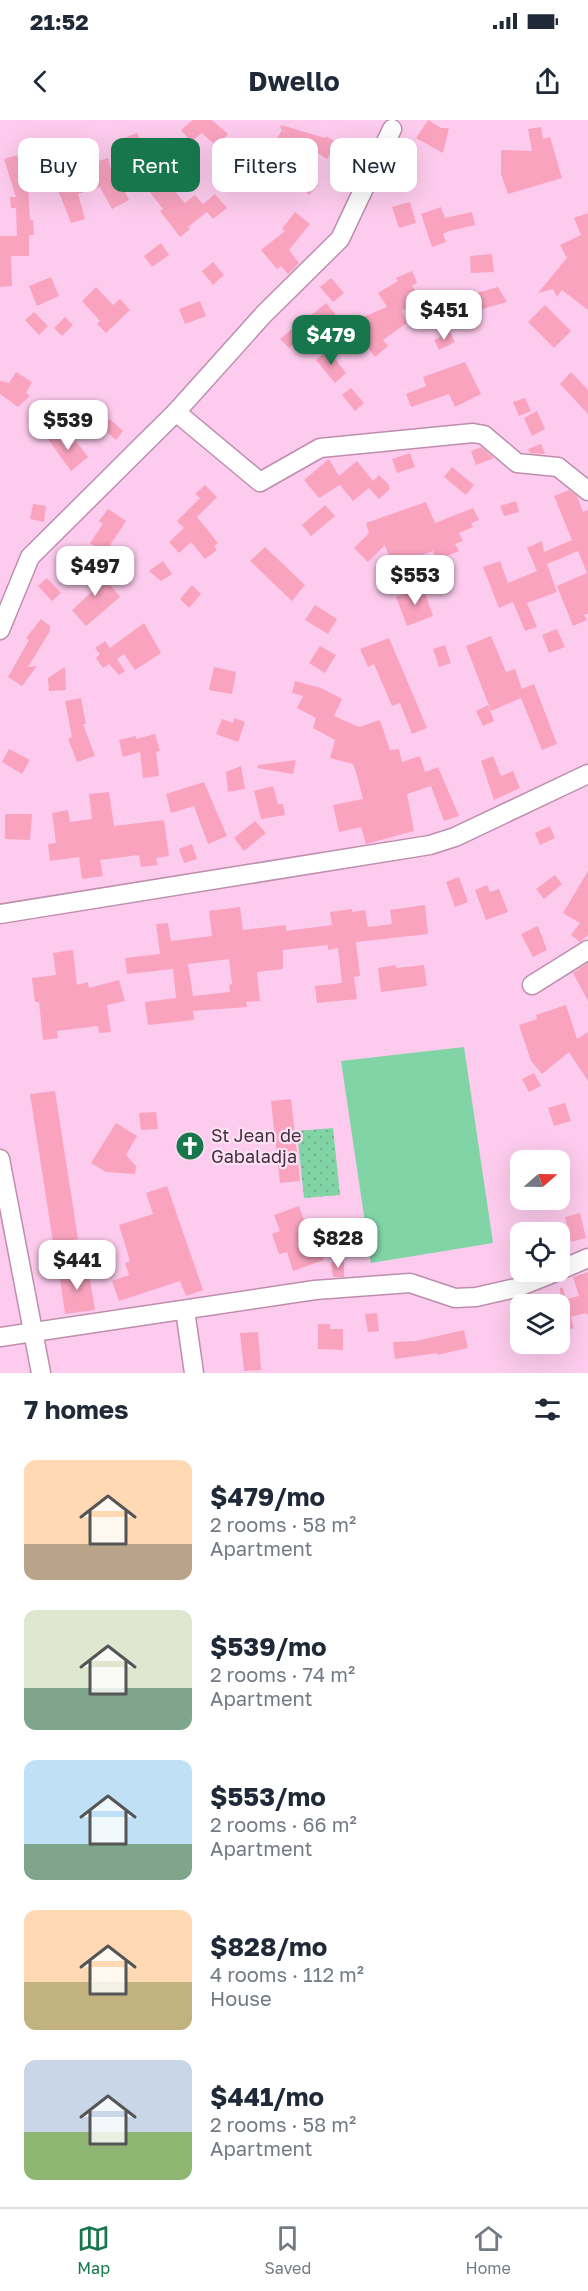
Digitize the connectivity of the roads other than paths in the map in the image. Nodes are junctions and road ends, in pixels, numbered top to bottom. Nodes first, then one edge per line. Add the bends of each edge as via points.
1 (392, 129) dead end
2 (176, 412) junction
3 (588, 491) edge
4 (0, 630) edge
5 (588, 774) edge
6 (0, 914) edge
7 (588, 950) edge
8 (532, 985) dead end
9 (0, 1159) edge
10 (588, 1258) edge
11 (570, 1266) edge
12 (531, 1282) edge
13 (185, 1310) junction
14 (33, 1331) junction
15 (0, 1337) edge
16 (41, 1373) edge
17 (194, 1373) edge

1 - 2 street via 339,239 264,314
2 - 3 street via 260,482 320,448 473,433 484,435 517,463 558,466
2 - 4 street via 30,557
5 - 6 street via 456,837 430,845
7 - 8 street
9 - 14 street
10 - 11 street
12 - 13 street via 476,1297 454,1298 410,1283 315,1290
13 - 14 street
13 - 17 street
14 - 15 street
14 - 16 street

